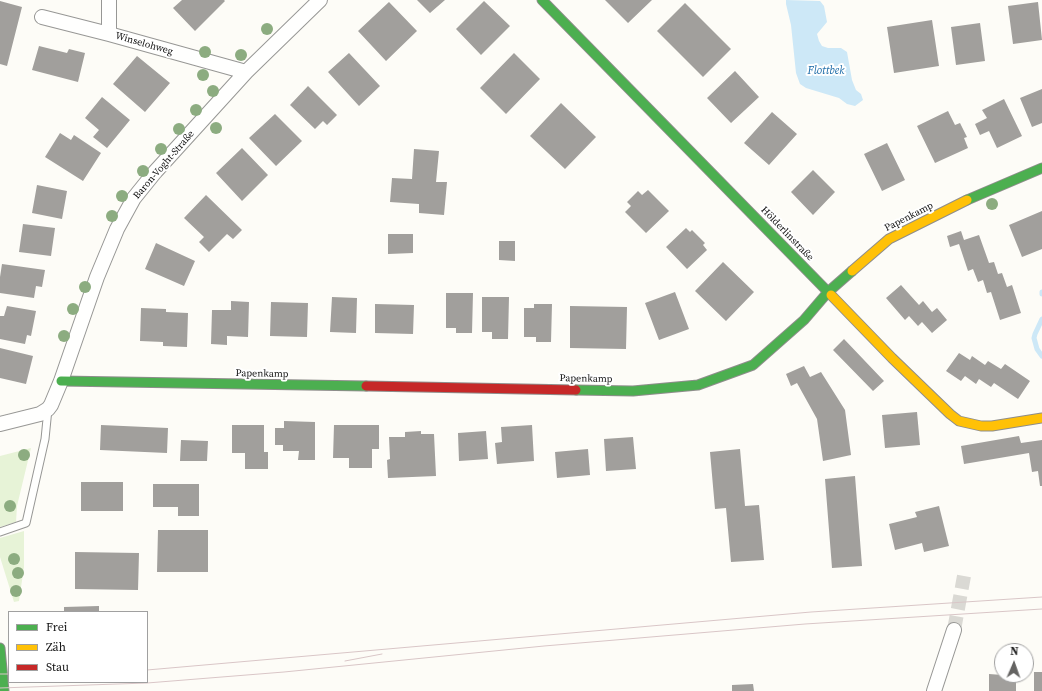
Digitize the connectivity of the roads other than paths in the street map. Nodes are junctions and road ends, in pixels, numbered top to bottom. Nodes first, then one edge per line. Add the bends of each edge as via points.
1 (109, 0) edge
2 (320, 0) edge
3 (542, 0) edge
4 (42, 17) dead end
5 (109, 34) junction
6 (246, 72) junction
7 (1042, 168) edge
8 (828, 292) junction
9 (61, 381) junction
10 (48, 409) junction
11 (1042, 418) edge
12 (0, 424) edge
13 (0, 532) edge
14 (954, 630) tunnel mouth
15 (0, 648) edge
16 (4, 691) edge
17 (934, 691) edge

1 - 5 street
2 - 6 street, Baron-Voght-Straße
3 - 8 street, Hölderlinstraße
4 - 5 street, Winselohweg
5 - 6 street, Winselohweg
6 - 9 street, Baron-Voght-Straße via 154,172 134,198 117,229 97,277
7 - 8 street, Papenkamp via 962,202 889,239
8 - 9 street, Papenkamp via 804,320 753,364 698,385 633,391
8 - 11 street, Hölderlinstraße via 902,368 959,421 992,426
9 - 10 street, Baron-Voght-Straße
10 - 12 street via 40,414
10 - 13 lane via 46,434 26,523
14 - 17 street
15 - 16 street

